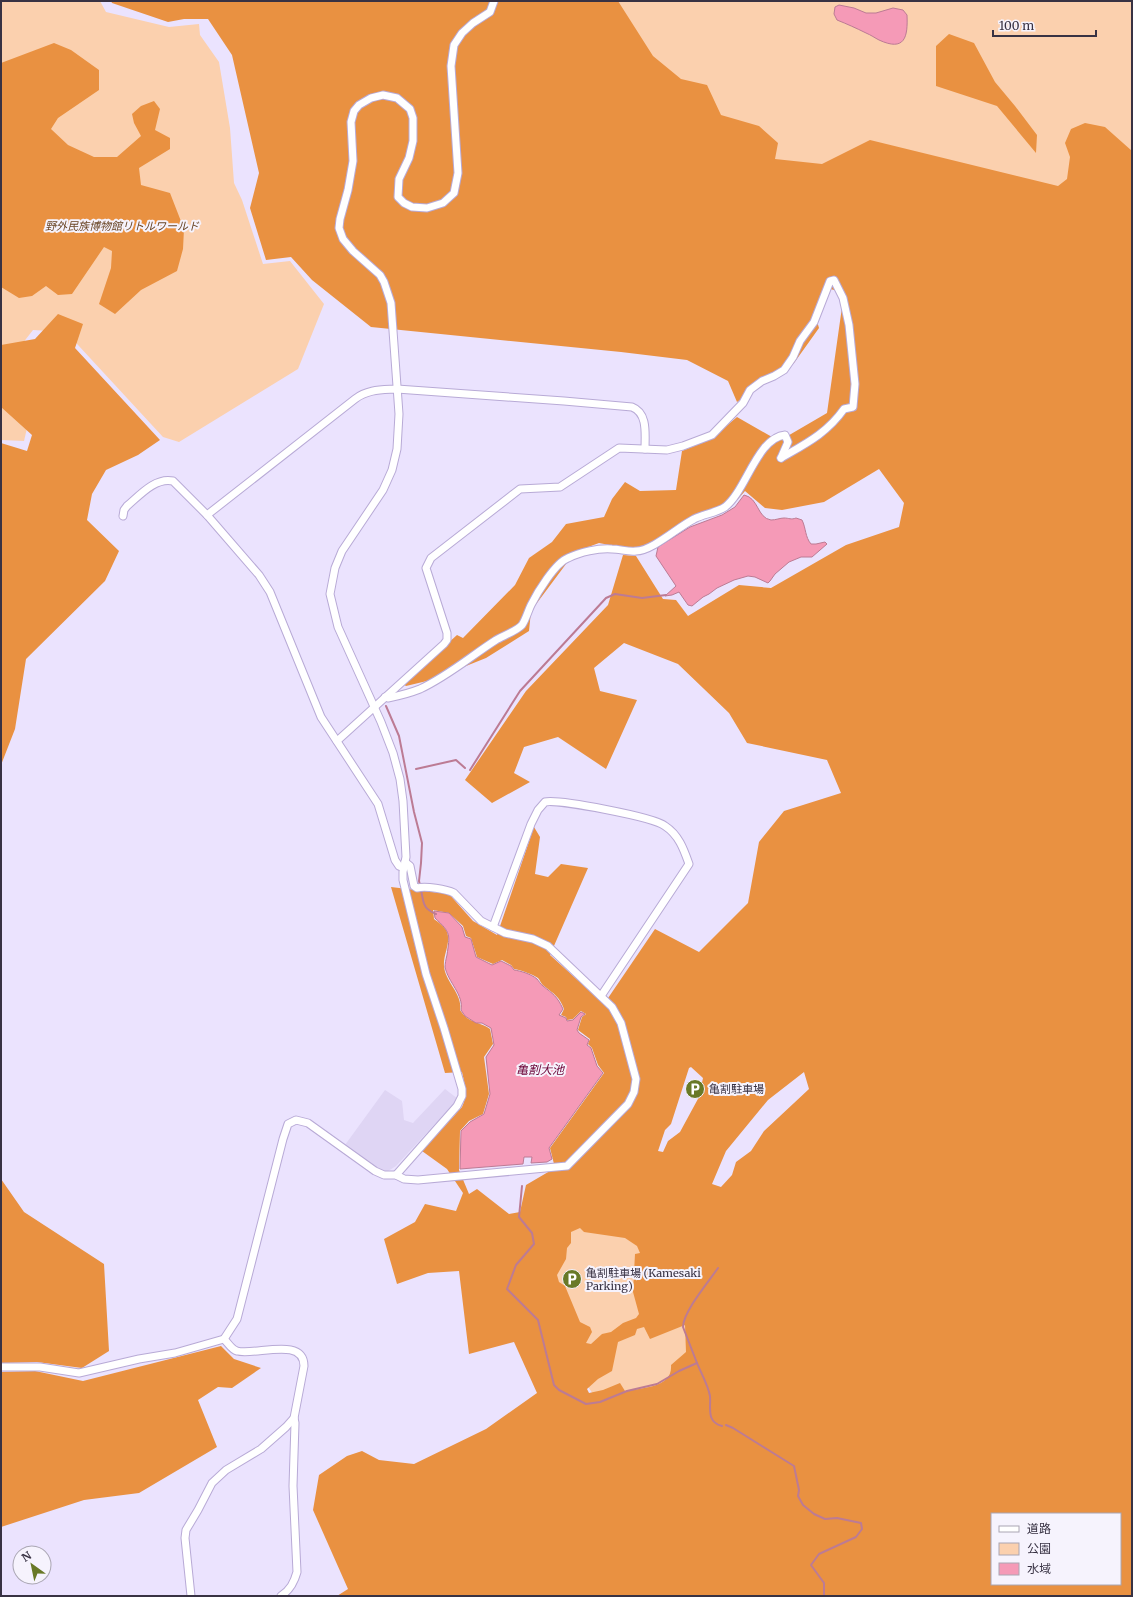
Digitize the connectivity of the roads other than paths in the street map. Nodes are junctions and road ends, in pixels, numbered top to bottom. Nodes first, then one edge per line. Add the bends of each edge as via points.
1 (494, 1) edge
2 (397, 389) junction
3 (645, 449) junction
4 (207, 515) junction
5 (122, 516) dead end
6 (385, 698) junction
7 (374, 707) junction
8 (336, 741) junction
9 (404, 865) junction
10 (493, 927) junction
11 (601, 996) junction
12 (396, 1175) junction
13 (224, 1339) junction
14 (1, 1367) edge
15 (294, 1418) junction
16 (191, 1596) edge
17 (280, 1596) edge

1 - 2 street via 490,12 462,33 454,45 451,66 458,173 454,193 443,203 427,208 412,207 398,197 399,179 409,158 413,141 413,118 410,109 397,98 383,95 359,105 351,122 353,160 339,228 343,239 380,274 387,288 391,303
2 - 3 street via 632,407 642,415
2 - 4 street via 371,390 362,394
2 - 7 street via 397,449 392,470 380,495 342,551 335,568 330,594 338,627
3 - 6 street via 615,450 560,487 520,489 431,558 426,568 447,640
3 - 6 street via 667,450 712,435 743,404 750,390 784,370 814,322 830,281 834,280 843,298 849,326 855,384 853,407 844,408 835,422 818,436 781,458 788,442 785,435 777,436 759,456 733,500 723,509 690,520 648,548 637,552 610,549 566,558 545,583 522,625 433,682 410,692
4 - 5 street via 173,481 166,480 140,495 127,506
4 - 8 street via 270,592 321,717
6 - 7 street
7 - 8 street
7 - 9 street via 393,753 400,779 406,858
8 - 9 street via 378,804 395,860 398,866
9 - 10 street via 410,866 414,886 454,893 472,914
9 - 12 street via 403,880 413,925 462,1096 457,1106
10 - 11 street via 548,946
10 - 11 street via 531,824 545,802 557,801 620,813 652,820 665,826 677,837 689,864
11 - 12 street via 612,1007 621,1023 636,1086 628,1104 567,1166 418,1180 404,1179
12 - 13 street via 384,1175 375,1171 308,1123 296,1120 288,1124 237,1319
13 - 14 street via 175,1353 79,1373 40,1367
13 - 15 street via 238,1352 271,1349 296,1351 302,1355 304,1366
15 - 16 street via 261,1448 226,1470 212,1483 186,1530
15 - 17 street via 293,1486 297,1572 295,1582

